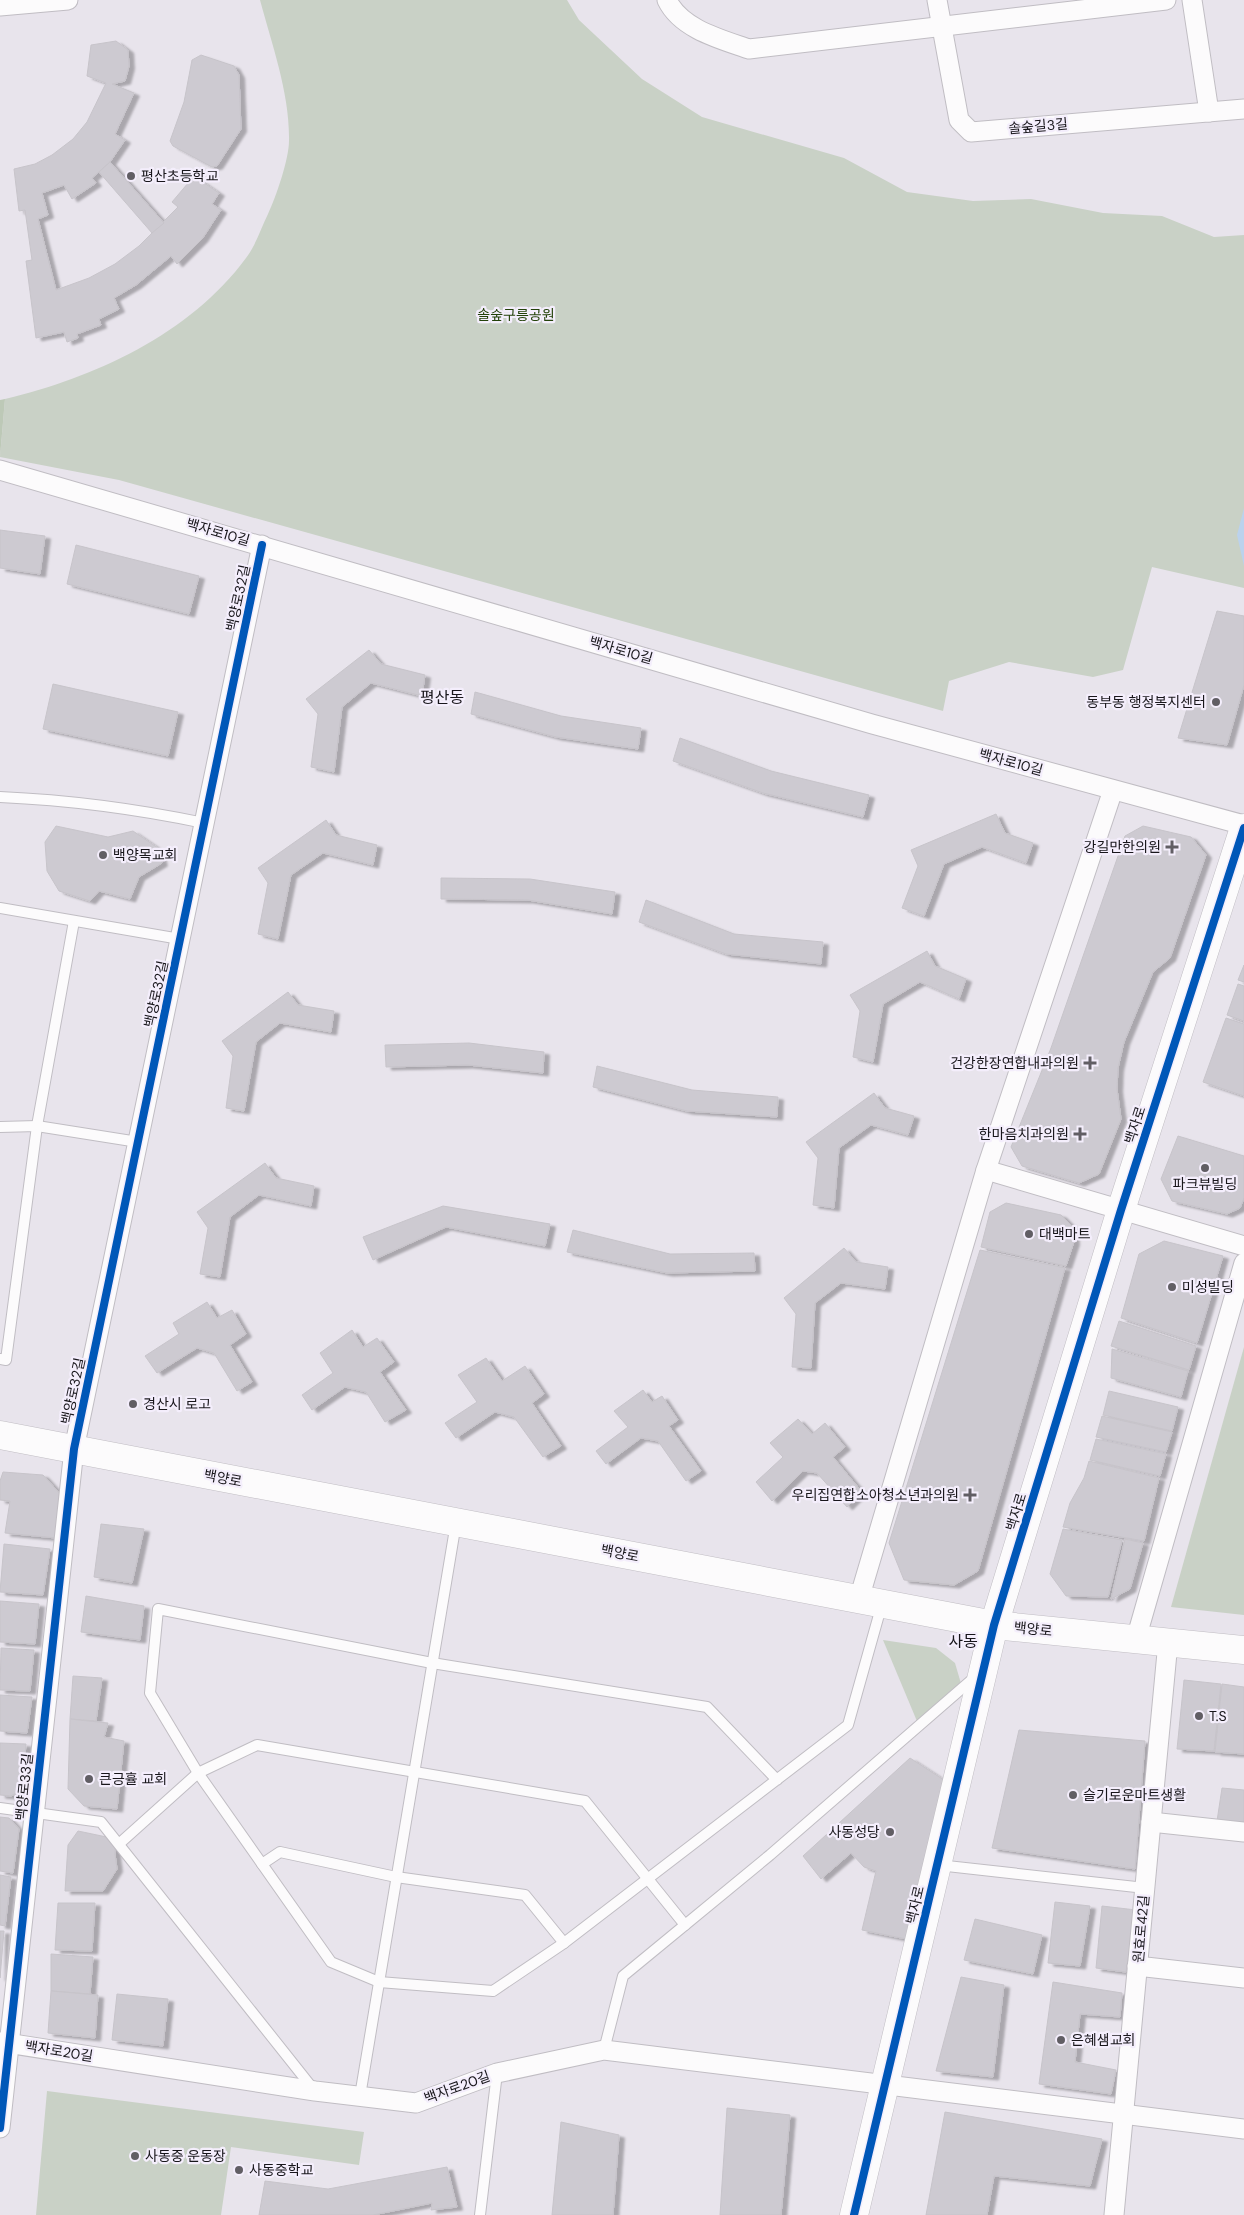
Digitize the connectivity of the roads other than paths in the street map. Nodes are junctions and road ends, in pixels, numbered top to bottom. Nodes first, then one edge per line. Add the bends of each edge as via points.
1 (68, 0) edge
2 (667, 0) edge
3 (937, 0) edge
4 (1166, 0) edge
5 (1192, 0) edge
6 (0, 6) edge
7 (942, 26) junction
8 (1244, 109) edge
9 (1209, 112) junction
10 (0, 470) edge
11 (262, 545) junction
12 (1113, 790) junction
13 (0, 797) edge
14 (204, 824) junction
15 (1244, 827) edge
16 (0, 908) edge
17 (74, 921) junction
18 (180, 939) junction
19 (37, 1126) junction
20 (0, 1127) edge
21 (138, 1142) junction
22 (986, 1170) junction
23 (1121, 1210) junction
24 (1244, 1246) edge
25 (1244, 1263) edge
26 (0, 1359) edge
27 (0, 1435) edge
28 (74, 1449) junction
29 (456, 1522) junction
30 (870, 1601) junction
31 (994, 1625) junction
32 (1136, 1639) junction
33 (1168, 1642) junction
34 (1244, 1650) edge
35 (432, 1663) junction
36 (984, 1670) junction
37 (198, 1773) junction
38 (414, 1773) junction
39 (777, 1780) junction
40 (0, 1808) edge
41 (34, 1813) junction
42 (1151, 1822) junction
43 (1244, 1832) edge
44 (120, 1843) junction
45 (262, 1864) junction
46 (938, 1865) junction
47 (396, 1877) junction
48 (648, 1879) junction
49 (1145, 1888) junction
50 (685, 1925) junction
51 (564, 1943) junction
52 (1137, 1966) junction
53 (1244, 1978) edge
54 (379, 1982) junction
55 (5, 2043) edge
56 (604, 2050) junction
57 (497, 2073) junction
58 (885, 2086) junction
59 (315, 2091) junction
60 (360, 2096) junction
61 (1123, 2115) junction
62 (0, 2128) edge
63 (1244, 2130) edge
64 (480, 2215) edge
65 (854, 2215) edge
66 (1114, 2215) edge

1 - 6 street
2 - 7 street via 688,24 749,48
3 - 7 street, 솔숲길3길
4 - 7 street
5 - 9 street
7 - 9 street, 솔숲길3길 via 959,120 971,132
8 - 9 street, 솔숲길3길
10 - 11 street, 백자로10길
11 - 12 street, 백자로10길 via 872,724
11 - 14 street, 백양로32길
12 - 15 street, 백자로10길
12 - 22 street
13 - 14 lane via 36,798 154,813
14 - 18 street, 백양로32길
15 - 23 street, 백자로
16 - 17 lane
17 - 18 lane
17 - 19 lane
18 - 21 street, 백양로32길
19 - 20 lane
19 - 21 lane
19 - 26 lane via 6,1360
21 - 28 street, 백양로32길
22 - 23 street
22 - 30 street
23 - 24 street
23 - 31 street, 백자로
25 - 32 street
27 - 28 street, 백양로
28 - 29 street, 백양로
28 - 41 street, 백양로33길
29 - 30 street, 백양로
29 - 35 lane
30 - 31 street, 백양로
30 - 39 lane via 848,1725
31 - 32 street, 백양로
31 - 36 street, 백자로
32 - 33 street, 백양로
33 - 34 street, 백양로
33 - 42 street, 원효로42길
35 - 37 lane via 158,1610 150,1693
35 - 38 lane
35 - 39 lane via 707,1707
36 - 46 street, 백자로
36 - 50 lane
37 - 38 lane via 256,1745
37 - 44 lane
37 - 45 lane
38 - 47 lane
38 - 48 lane via 585,1801
39 - 48 lane
40 - 41 lane
41 - 44 lane via 101,1822
41 - 55 street, 백양로33길
42 - 43 street
42 - 49 street, 원효로42길
44 - 59 lane
45 - 47 lane via 280,1852
45 - 54 lane via 331,1962
46 - 49 lane
46 - 58 street, 백자로
47 - 51 lane via 525,1895
47 - 54 lane
48 - 50 lane
48 - 51 lane
49 - 52 street, 원효로42길
50 - 56 lane via 622,1976
51 - 54 lane via 493,1991
52 - 53 street
52 - 61 street, 원효로42길
54 - 60 lane
55 - 59 street, 백자로20길
55 - 62 street, 백양로33길
56 - 57 street, 백자로20길
56 - 58 street, 백자로20길
57 - 60 street, 백자로20길 via 416,2103
57 - 64 lane
58 - 61 street, 백자로20길
58 - 65 street, 백자로
59 - 60 street, 백자로20길
61 - 63 street, 백자로20길
61 - 66 street, 원효로42길

